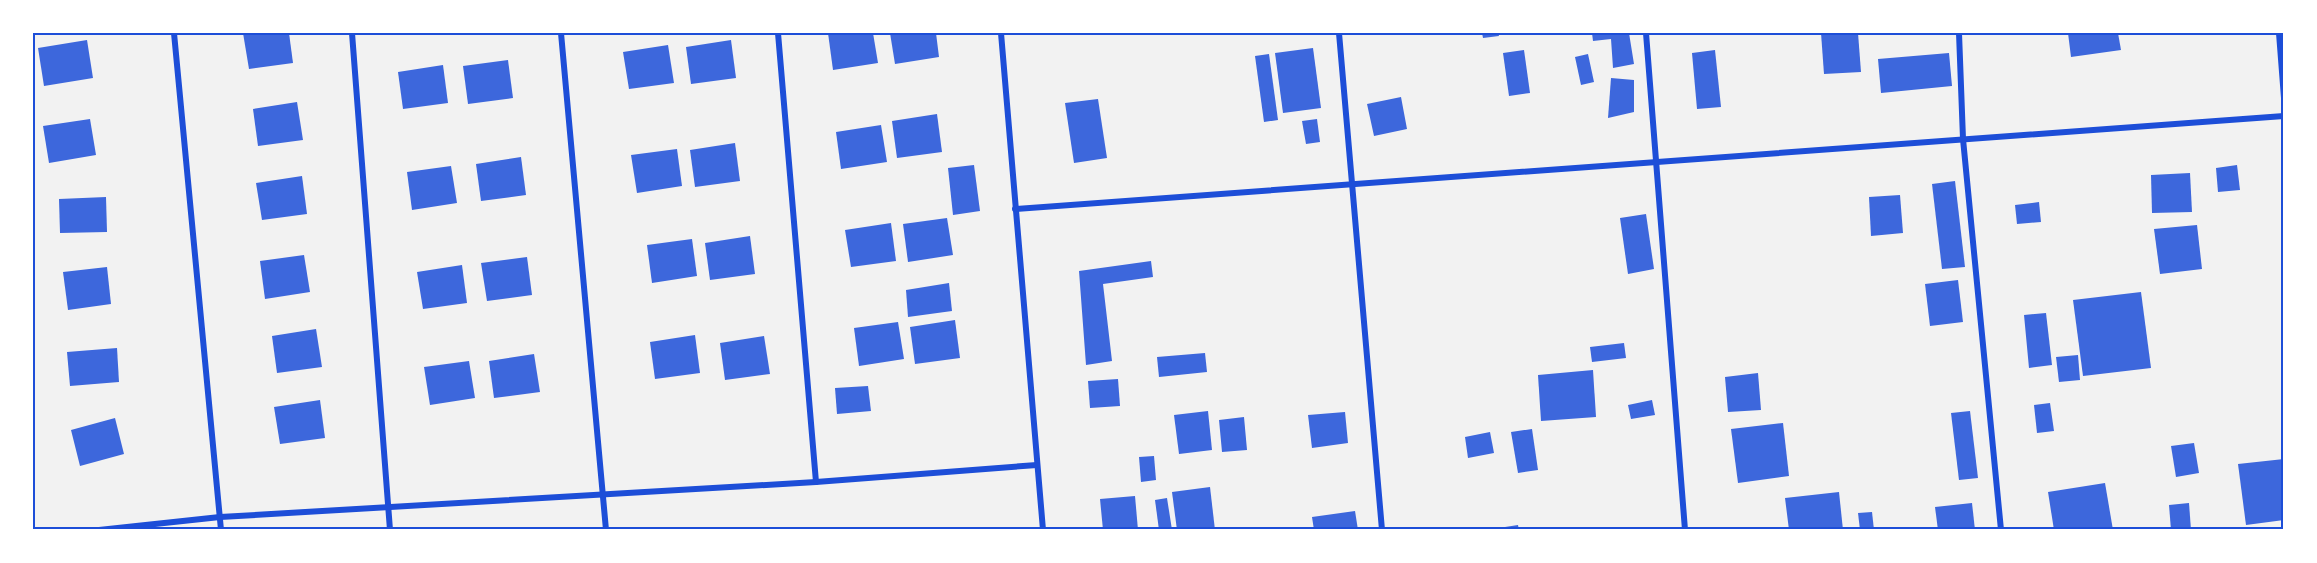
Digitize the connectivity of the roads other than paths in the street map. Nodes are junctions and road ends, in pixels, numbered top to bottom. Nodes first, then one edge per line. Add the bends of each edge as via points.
1 (174, 33) edge
2 (352, 33) edge
3 (561, 33) edge
4 (778, 33) edge
5 (1001, 33) edge
6 (1339, 33) edge
7 (1646, 33) edge
8 (1959, 33) edge
9 (2279, 33) edge
10 (2284, 98) edge
11 (2284, 116) edge
12 (1963, 139) junction
13 (1655, 162) junction
14 (1352, 185) junction
15 (1015, 209) junction
16 (1037, 465) junction
17 (816, 482) junction
18 (603, 494) junction
19 (388, 507) junction
20 (220, 517) junction
21 (99, 530) edge
22 (221, 530) edge
23 (390, 530) edge
24 (606, 530) edge
25 (1043, 530) edge
26 (1382, 530) edge
27 (1685, 530) edge
28 (2001, 530) edge

1 - 20 street
2 - 19 street
3 - 18 street
4 - 17 street
5 - 15 street
6 - 14 street
7 - 13 street
8 - 12 street
9 - 10 street
11 - 12 street
12 - 13 street
12 - 28 street
13 - 14 street
13 - 27 street
14 - 15 street
14 - 26 street
15 - 16 street
16 - 17 street
16 - 25 street
17 - 18 street
18 - 19 street
18 - 24 street
19 - 20 street
19 - 23 street
20 - 21 street
20 - 22 street

